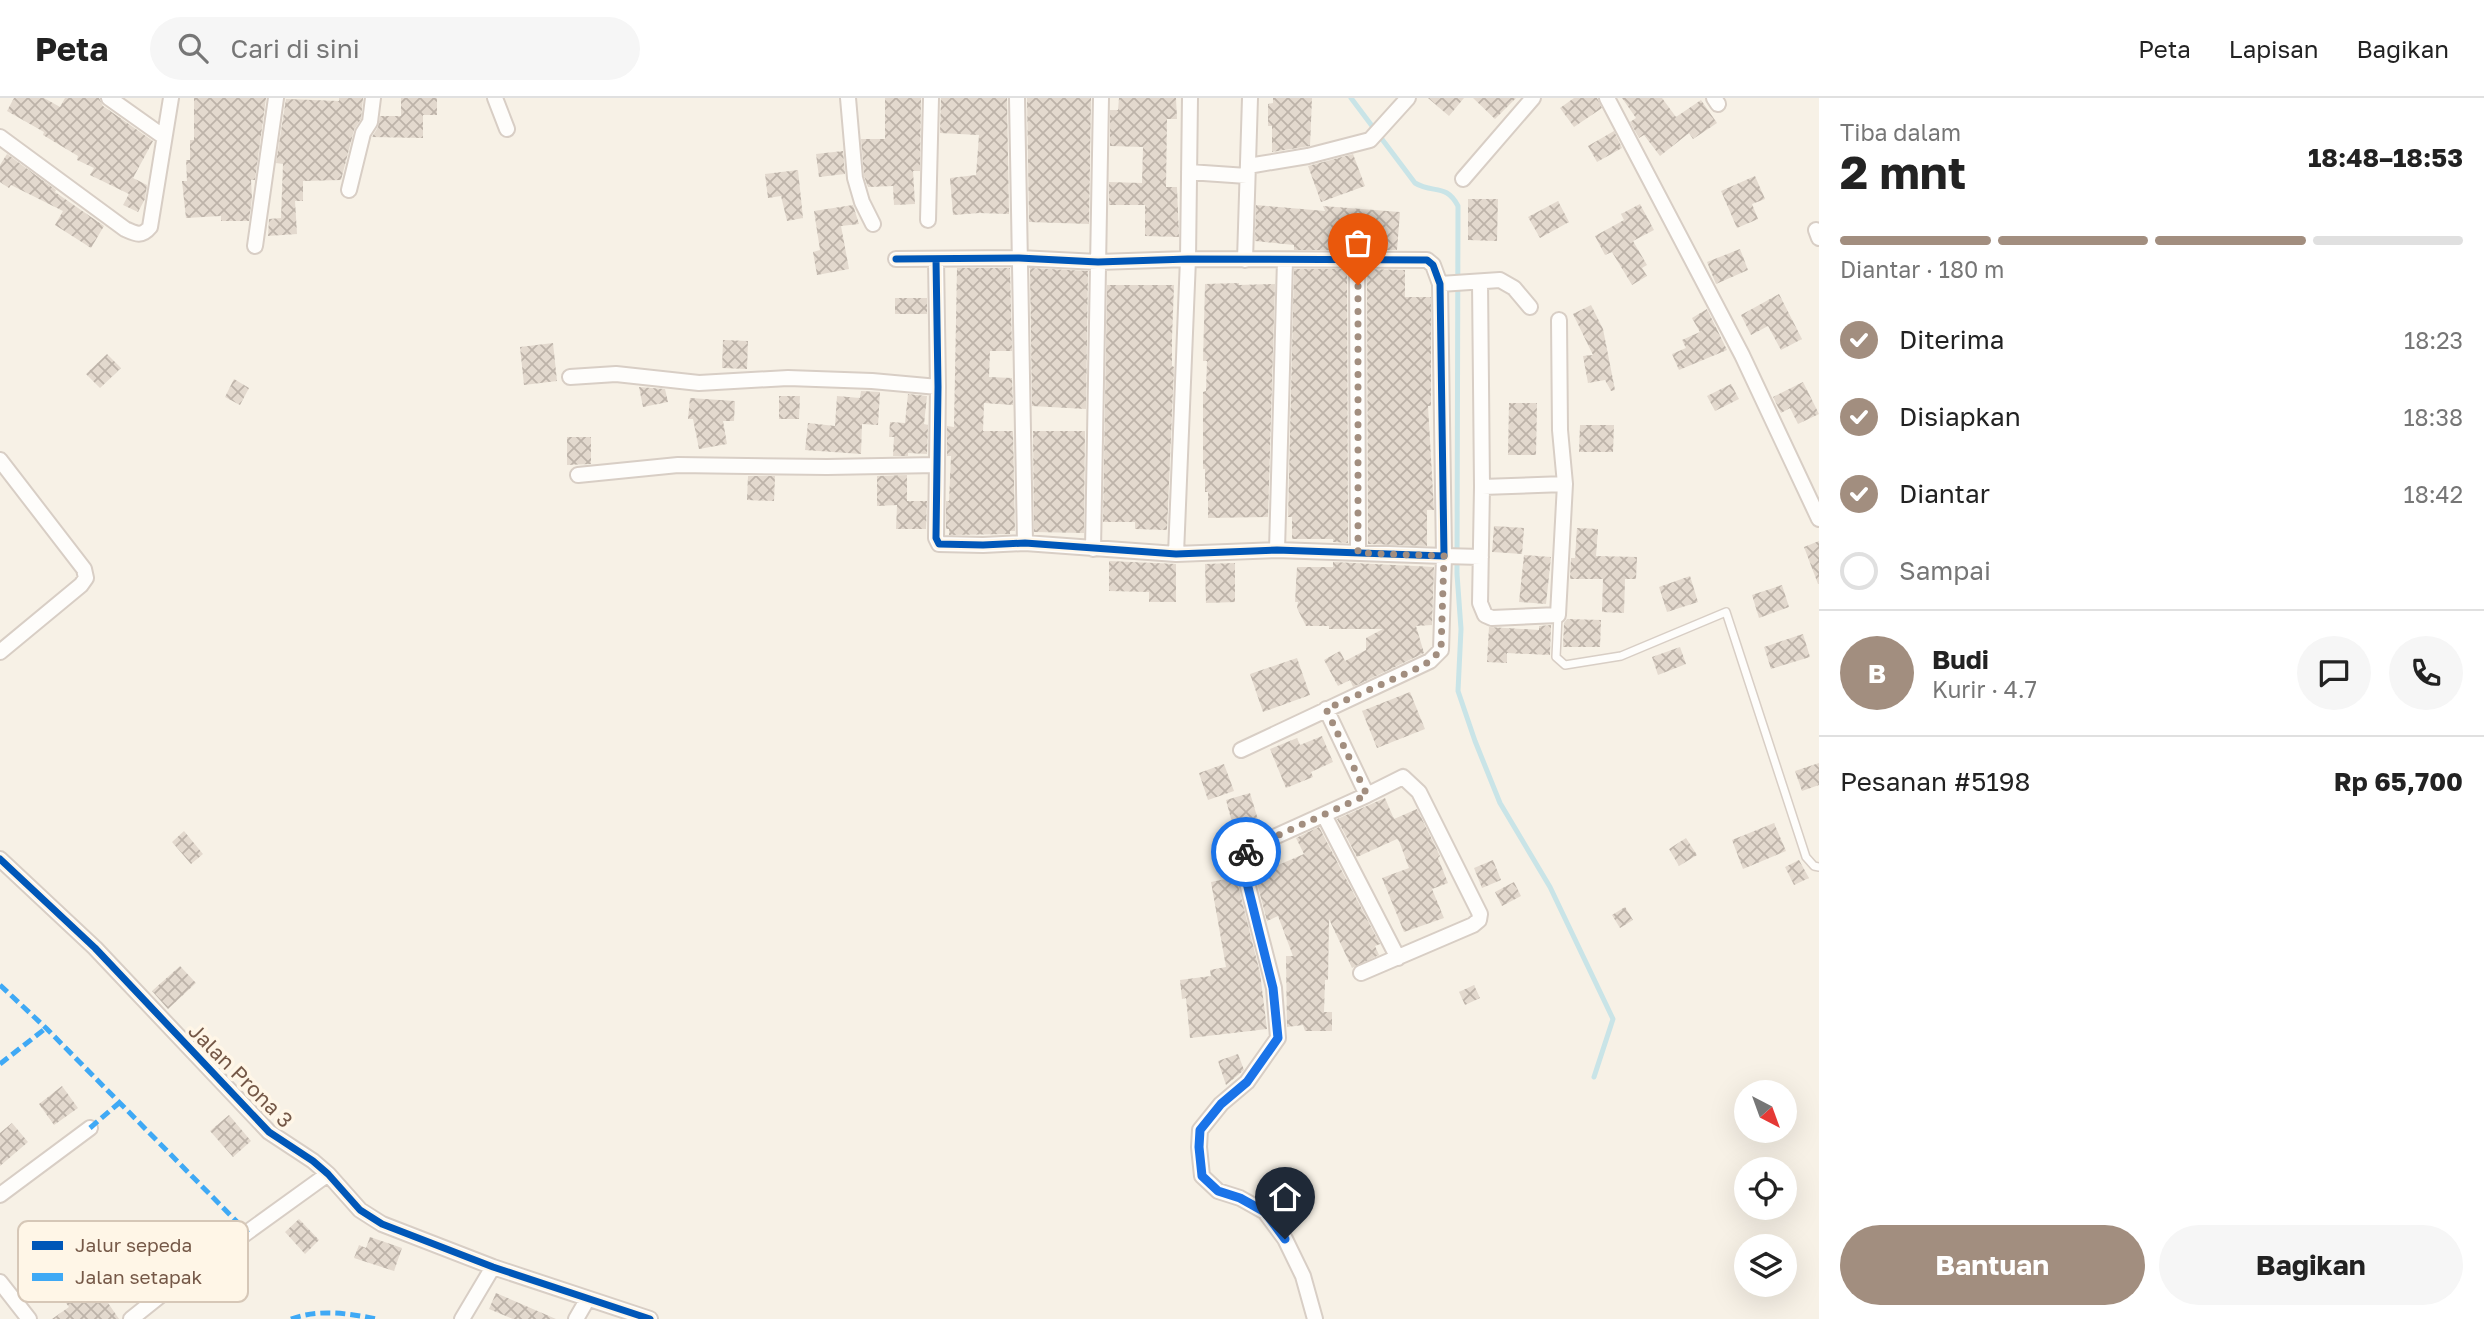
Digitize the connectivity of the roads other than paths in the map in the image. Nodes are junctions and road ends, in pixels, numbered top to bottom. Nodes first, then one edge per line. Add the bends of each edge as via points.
1 (109, 98) edge
2 (171, 98) edge
3 (276, 98) edge
4 (373, 98) edge
5 (495, 98) edge
6 (848, 98) edge
7 (931, 98) edge
8 (1017, 98) edge
9 (1101, 98) edge
10 (1190, 98) edge
11 (1251, 98) edge
12 (1533, 98) edge
13 (1607, 98) edge
14 (1400, 101) edge
15 (507, 129) dead end
16 (0, 137) edge
17 (164, 137) junction
18 (1247, 171) junction
19 (1189, 172) junction
20 (1463, 179) dead end
21 (349, 190) dead end
22 (928, 220) dead end
23 (873, 224) dead end
24 (255, 246) dead end
25 (1019, 258) junction
26 (896, 259) dead end
27 (936, 259) junction
28 (1188, 259) junction
29 (1245, 260) junction
30 (1285, 260) junction
31 (1357, 260) junction
32 (1098, 262) junction
33 (1480, 282) junction
34 (1440, 284) junction
35 (1530, 307) dead end
36 (1559, 320) dead end
37 (570, 377) dead end
38 (938, 387) junction
39 (0, 460) edge
40 (937, 465) junction
41 (578, 475) dead end
42 (1565, 484) junction
43 (1482, 487) junction
44 (1819, 519) edge
45 (1025, 543) junction
46 (1093, 549) junction
47 (1277, 550) junction
48 (1358, 553) junction
49 (1176, 554) junction
50 (1445, 556) junction
51 (1479, 557) junction
52 (1558, 615) junction
53 (0, 652) edge
54 (1326, 709) junction
55 (1241, 750) dead end
56 (1367, 795) junction
57 (1324, 815) junction
58 (0, 859) edge
59 (1819, 867) edge
60 (1398, 958) junction
61 (1361, 973) dead end
62 (90, 1128) dead end
63 (328, 1174) junction
64 (0, 1195) edge
65 (248, 1231) edge
66 (493, 1267) junction
67 (0, 1282) edge
68 (587, 1300) junction
69 (152, 1302) edge
70 (29, 1319) edge
71 (131, 1319) edge
72 (462, 1319) edge
73 (576, 1319) edge
74 (650, 1319) edge
75 (1315, 1319) edge

1 - 17 street
2 - 17 street
3 - 24 street
4 - 21 street
5 - 15 street
6 - 23 street via 855,178
7 - 22 street
8 - 25 street
9 - 32 street
10 - 19 street
11 - 18 street
12 - 20 street
13 - 44 street via 1742,355
14 - 18 street via 1370,140
16 - 17 street via 138,234 150,227
18 - 19 street
18 - 29 street
19 - 28 street
25 - 27 street
25 - 32 street
25 - 45 street
26 - 27 street
27 - 38 street
28 - 29 street
28 - 32 street
28 - 49 street
29 - 30 street
30 - 31 street
30 - 47 street
31 - 34 street via 1427,260
31 - 48 street
32 - 46 street
33 - 34 street
33 - 35 street via 1500,280
33 - 43 street
34 - 50 street
36 - 42 street
37 - 38 street via 616,374 699,383 788,379
38 - 40 street
39 - 53 street via 84,569 86,578
40 - 41 street via 678,465
40 - 45 street via 939,544
42 - 43 street
42 - 52 street
43 - 51 street
45 - 46 street
46 - 49 street
47 - 48 street
47 - 49 street
48 - 50 street
50 - 51 street
50 - 54 street via 1441,650 1405,674
51 - 52 street via 1480,603 1485,615
52 - 59 lane via 1556,657 1565,665 1621,656 1726,612 1806,857
54 - 55 street
54 - 56 street
56 - 57 street
56 - 60 street via 1403,777 1411,782 1479,914 1473,925
57 - 60 street
57 - 75 street via 1250,848 1244,855 1242,863 1273,988 1278,1038 1247,1082 1200,1130 1199,1147 1202,1176 1218,1191 1265,1212 1285,1239 1303,1276
58 - 63 street, Jalan Prona 3 via 95,948 269,1132
60 - 61 street
62 - 64 street
63 - 65 street
63 - 66 street, Jalan Prona 3 via 360,1210 382,1224
66 - 68 street, Jalan Prona 3
66 - 72 street
67 - 70 street
68 - 73 street
68 - 74 street, Jalan Prona 3
69 - 71 street

